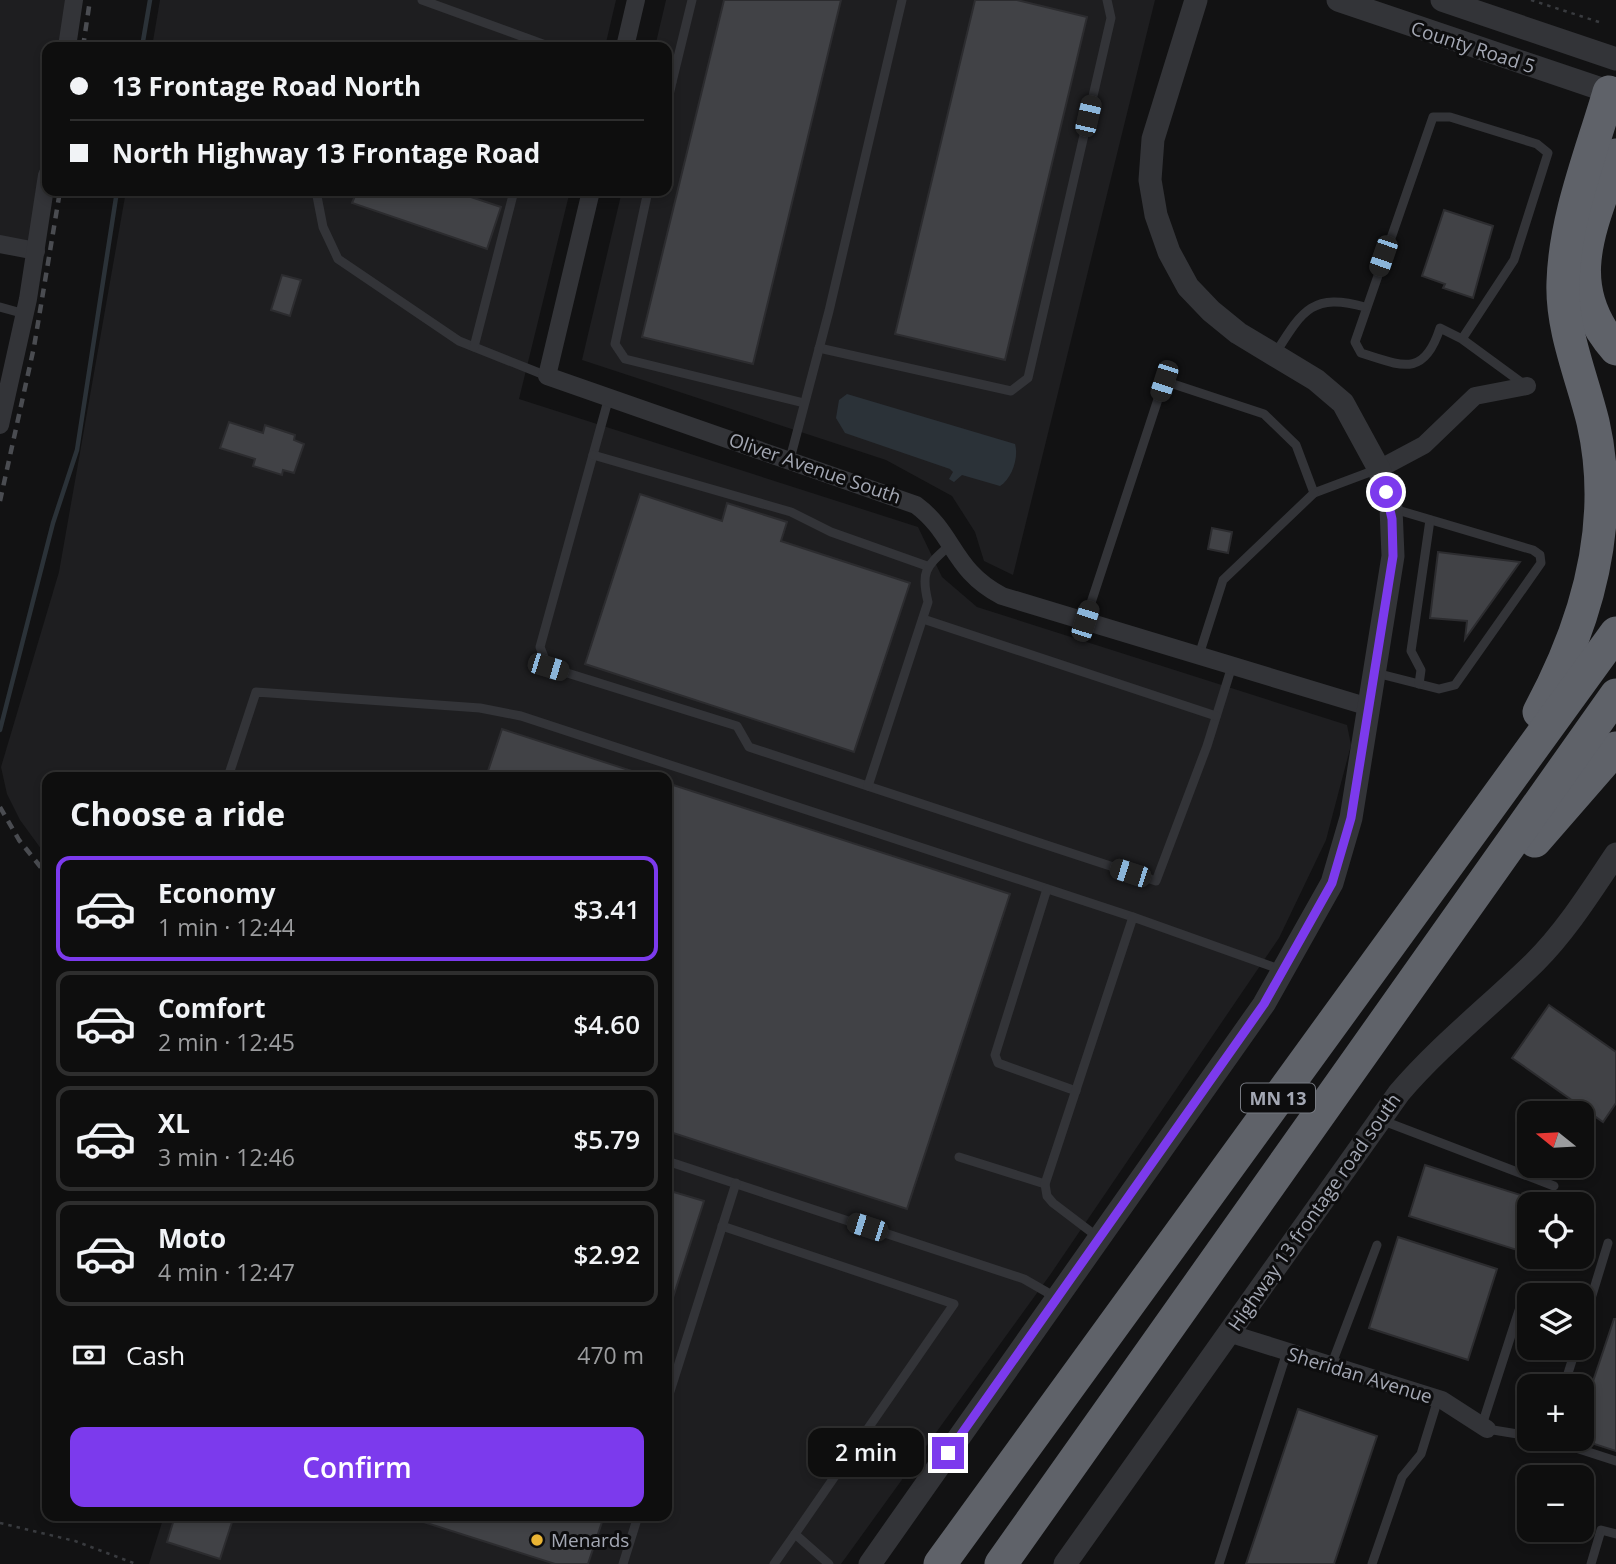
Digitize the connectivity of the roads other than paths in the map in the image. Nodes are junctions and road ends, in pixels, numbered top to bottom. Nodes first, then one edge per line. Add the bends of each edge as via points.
1 (74, 0) edge
2 (422, 0) edge
3 (636, 0) edge
4 (692, 0) edge
5 (902, 0) edge
6 (1107, 0) edge
7 (1196, 0) edge
8 (1338, 0) edge
9 (1442, 0) edge
10 (68, 42) edge
11 (537, 42) edge
12 (626, 42) edge
13 (1616, 59) edge
14 (672, 71) edge
15 (1612, 93) edge
16 (1616, 155) edge
17 (44, 196) edge
18 (317, 196) edge
19 (513, 196) edge
20 (590, 196) edge
21 (647, 196) edge
22 (1616, 213) edge
23 (0, 244) edge
24 (36, 251) junction
25 (0, 307) edge
26 (1365, 307) junction
27 (25, 314) junction
28 (1607, 337) edge
29 (1462, 340) junction
30 (474, 347) junction
31 (819, 348) junction
32 (1275, 354) junction
33 (547, 376) junction
34 (1527, 386) joint
35 (609, 397) junction
36 (804, 403) junction
37 (0, 425) edge
38 (593, 455) junction
39 (790, 459) junction
40 (1379, 469) junction
41 (1314, 493) junction
42 (1391, 508) junction
43 (1430, 520) junction
44 (950, 545) junction
45 (927, 566) junction
46 (923, 619) junction
47 (1085, 621) junction
48 (1616, 632) edge
49 (1199, 656) junction
50 (1232, 666) junction
51 (1375, 673) junction
52 (1419, 684) junction
53 (1616, 695) edge
54 (1369, 707) junction
55 (1216, 716) junction
56 (1616, 748) edge
57 (230, 772) edge
58 (868, 786) junction
59 (1616, 854) edge
60 (1447, 865) junction
61 (1046, 888) junction
62 (1133, 917) junction
63 (1438, 946) junction
64 (1284, 971) junction
65 (1076, 1091) junction
66 (1379, 1120) junction
67 (959, 1157) dead end
68 (672, 1163) edge
69 (736, 1183) junction
70 (1045, 1184) junction
71 (1554, 1186) dead end
72 (722, 1226) junction
73 (1099, 1239) junction
74 (1608, 1243) dead end
75 (1377, 1245) dead end
76 (1594, 1289) edge
77 (1058, 1298) junction
78 (1517, 1318) edge
79 (1228, 1333) junction
80 (1287, 1352) junction
81 (1331, 1366) junction
82 (672, 1385) edge
83 (1438, 1399) junction
84 (1484, 1427) junction
85 (1517, 1433) edge
86 (1585, 1451) edge
87 (1616, 1461) edge
88 (636, 1521) edge
89 (795, 1534) junction
90 (1616, 1534) edge
91 (623, 1564) edge
92 (774, 1564) edge
93 (829, 1564) edge
94 (870, 1564) edge
95 (940, 1564) edge
96 (1001, 1564) edge
97 (1065, 1564) edge
98 (1219, 1564) edge
99 (1372, 1564) edge
100 (1591, 1564) edge

1 - 10 street
2 - 11 lane
3 - 12 street
4 - 14 lane
5 - 31 lane
6 - 31 lane via 1111,18 1028,378 1010,391
7 - 32 street via 1153,139 1150,180 1157,215 1169,252 1188,287 1238,332
8 - 15 street, County Road 5
9 - 13 street, County Road 5
15 - 60 highway via 1575,207 1563,284 1566,318 1600,456 1601,534 1592,578 1577,630 1550,692
16 - 28 highway via 1583,258 1586,295
17 - 24 street
18 - 30 lane via 323,227 338,259
19 - 30 lane
20 - 33 street
21 - 36 lane via 615,344 625,359
22 - 28 highway via 1594,271
23 - 24 street
24 - 27 street
25 - 27 lane
26 - 29 lane via 1354,342 1361,353 1403,366 1422,362 1440,328
26 - 29 lane via 1433,117 1450,117 1537,144 1548,153 1514,260
26 - 32 lane via 1329,300 1315,304 1297,317
27 - 37 street
29 - 34 lane
30 - 33 lane
31 - 36 lane
32 - 40 street via 1343,403
33 - 35 street, Oliver Avenue South
34 - 40 street via 1475,396 1424,445
35 - 38 lane
35 - 39 street, Oliver Avenue South
36 - 39 lane
38 - 45 lane via 791,512 831,533
38 - 58 lane via 540,647 548,667 737,726 749,747
39 - 44 street, Oliver Avenue South via 916,505 932,517
40 - 41 lane
40 - 42 street
41 - 47 lane via 1296,445 1264,414 1164,381
41 - 49 lane via 1223,580
42 - 43 lane
42 - 51 street via 1393,556
43 - 52 lane via 1411,651 1421,670
43 - 52 lane via 1533,550 1541,563 1455,685 1439,689
44 - 45 lane
44 - 47 street, Oliver Avenue South via 982,586
45 - 46 lane via 923,582 928,602
46 - 55 lane
46 - 58 lane
47 - 49 street, Oliver Avenue South
48 - 60 highway, MN 13
49 - 50 street, Oliver Avenue South
50 - 54 street, Oliver Avenue South
50 - 55 lane
51 - 52 lane
51 - 54 street
53 - 63 highway, MN 13
54 - 64 street via 1351,818 1332,883
55 - 58 lane via 1156,881
56 - 63 highway
57 - 61 lane via 256,692 480,708 521,716
59 - 66 street, Highway 13 frontage road south via 1577,913 1536,961 1421,1066
60 - 95 highway, MN 13
61 - 62 lane
61 - 65 lane via 995,1055 998,1063
62 - 64 lane
62 - 65 lane
63 - 96 highway, MN 13
64 - 73 street
65 - 70 lane
66 - 71 lane
66 - 79 street, Highway 13 frontage road south
67 - 70 lane
68 - 69 lane
69 - 72 lane
69 - 77 lane via 1024,1279
70 - 73 lane via 1053,1203
72 - 82 lane
72 - 89 lane via 954,1304
73 - 77 street
74 - 76 lane
75 - 81 lane
77 - 94 street
78 - 84 lane
79 - 80 street, Sheridan Avenue
79 - 97 street, Highway 13 frontage road south
80 - 81 street, Sheridan Avenue
80 - 98 lane
81 - 83 street, Sheridan Avenue
83 - 84 street, Sheridan Avenue
83 - 99 lane via 1421,1454 1402,1477
84 - 85 lane
86 - 87 lane
88 - 91 lane
89 - 92 lane
89 - 93 lane
90 - 100 lane via 1601,1530

